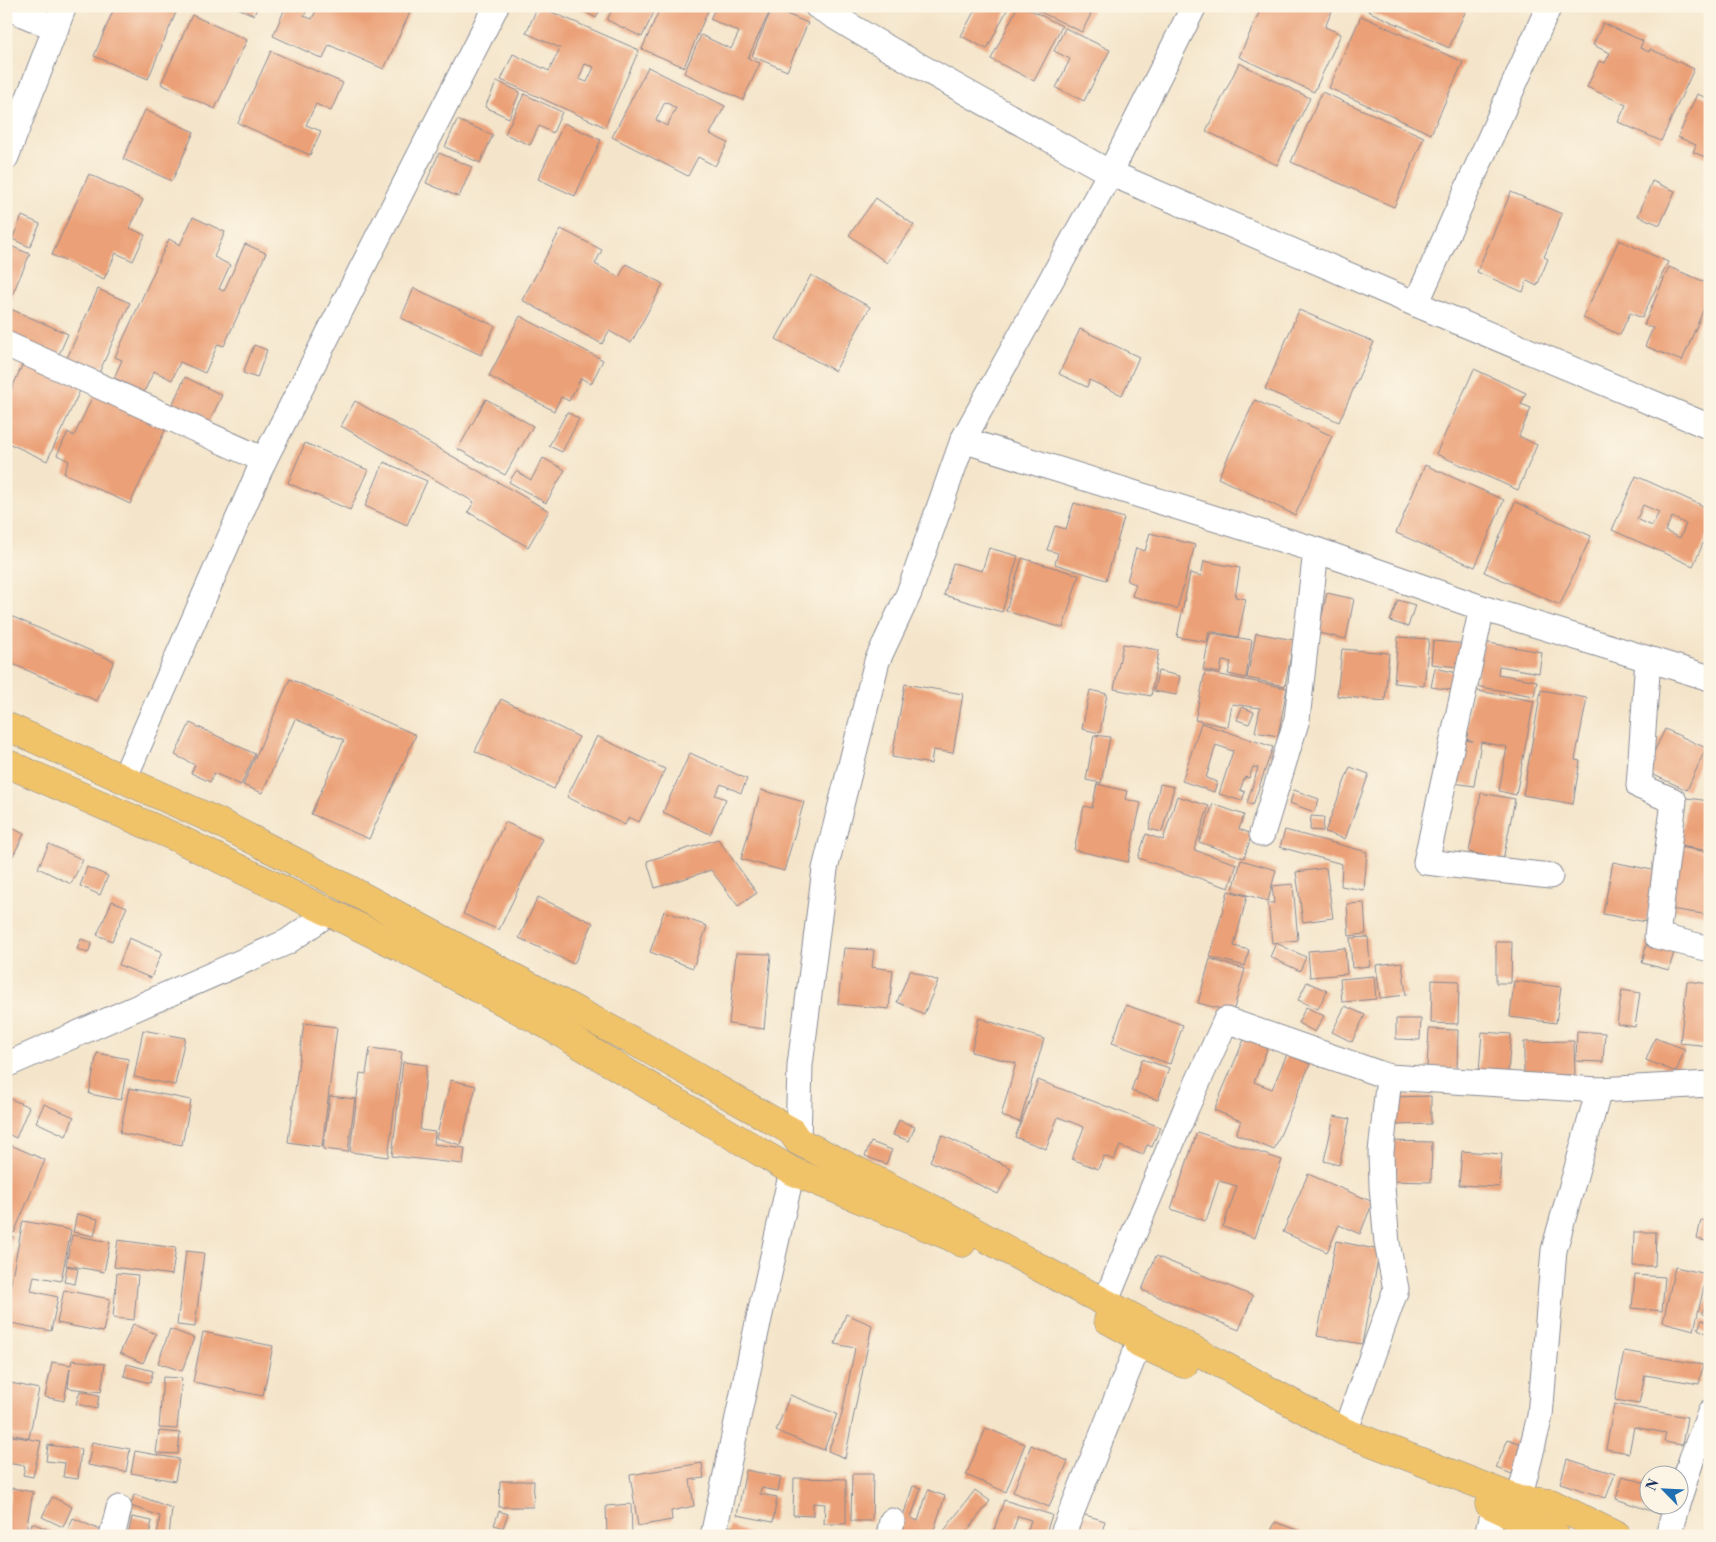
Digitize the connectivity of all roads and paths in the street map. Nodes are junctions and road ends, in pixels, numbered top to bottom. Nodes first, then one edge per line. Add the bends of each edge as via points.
1 (496, 6) edge
2 (817, 6) edge
3 (1194, 6) edge
4 (1549, 6) edge
5 (6, 7) edge
6 (60, 17) edge
7 (6, 157) edge
8 (1110, 172) junction
9 (1416, 304) junction
10 (6, 344) edge
11 (1710, 428) edge
12 (963, 440) junction
13 (264, 460) junction
14 (1316, 550) junction
15 (1482, 608) junction
16 (1648, 659) junction
17 (1710, 678) edge
18 (6, 726) edge
19 (6, 763) edge
20 (124, 779) junction
21 (1262, 834) dead end
22 (1550, 876) dead end
23 (330, 912) junction
24 (1710, 949) edge
25 (6, 1064) edge
26 (1389, 1077) junction
27 (1710, 1084) edge
28 (1599, 1090) junction
29 (798, 1141) junction
30 (792, 1171) junction
31 (1105, 1303) junction
32 (1139, 1343) junction
33 (1710, 1413) edge
34 (1345, 1432) junction
35 (1688, 1471) edge
36 (1507, 1503) junction
37 (119, 1508) dead end
38 (1675, 1514) edge
39 (112, 1536) edge
40 (713, 1536) edge
41 (1062, 1536) edge
42 (1486, 1536) edge
43 (1556, 1536) edge
44 (1617, 1536) edge
45 (1668, 1536) edge

1 - 13 street
2 - 8 street
3 - 8 street
4 - 9 street
5 - 6 street
6 - 7 street
8 - 9 street
8 - 12 street
9 - 11 street
10 - 13 street
12 - 14 street
12 - 29 street via 909,593 877,661 825,869 800,1066
13 - 20 street
14 - 15 street
14 - 21 street via 1297,720
15 - 16 street
15 - 22 street via 1426,862
16 - 17 street
16 - 24 street via 1639,786 1674,801 1657,936
18 - 20 main road
19 - 23 main road via 177,838
20 - 29 main road via 216,821 345,887 644,1047 791,1132
23 - 25 street via 287,942
23 - 30 main road via 547,1025
26 - 28 street
26 - 31 street via 1226,1020
26 - 34 street via 1381,1152 1387,1243 1396,1289
27 - 28 street
28 - 36 street via 1554,1250 1540,1416
29 - 31 main road via 935,1210
30 - 32 main road via 949,1236 1095,1312 1136,1336
30 - 40 street
31 - 34 main road
32 - 36 main road
32 - 41 street
33 - 35 street
34 - 36 main road
36 - 42 street
36 - 43 main road
36 - 44 main road via 1551,1503
37 - 39 street
38 - 45 street

